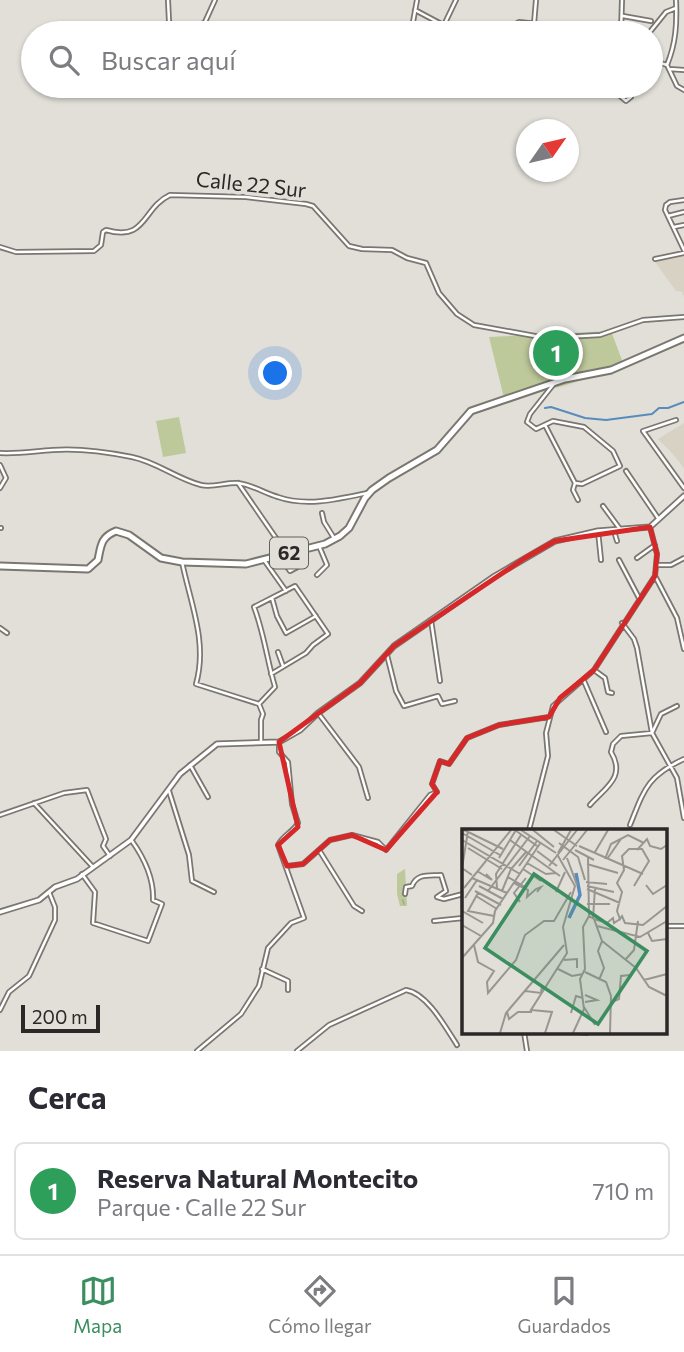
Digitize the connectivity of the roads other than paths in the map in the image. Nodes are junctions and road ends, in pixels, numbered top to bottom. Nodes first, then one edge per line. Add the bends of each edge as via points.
1 (167, 0) edge
2 (215, 0) edge
3 (417, 0) edge
4 (456, 0) edge
5 (536, 0) edge
6 (622, 0) edge
7 (676, 0) edge
8 (676, 8) junction
9 (415, 10) junction
10 (622, 16) junction
11 (169, 21) dead end
12 (205, 21) edge
13 (413, 21) edge
14 (440, 21) edge
15 (446, 21) edge
16 (534, 21) edge
17 (622, 21) edge
18 (651, 21) dead end
19 (659, 21) edge
20 (677, 26) junction
21 (684, 27) edge
22 (663, 65) edge
23 (668, 67) junction
24 (684, 71) edge
25 (684, 90) edge
26 (684, 200) edge
27 (684, 212) edge
28 (668, 216) junction
29 (684, 225) edge
30 (673, 227) junction
31 (684, 238) edge
32 (679, 239) junction
33 (0, 247) edge
34 (684, 252) edge
35 (655, 259) dead end
36 (684, 317) edge
37 (684, 338) edge
38 (555, 383) junction
39 (676, 420) dead end
40 (545, 425) junction
41 (0, 453) edge
42 (0, 465) edge
43 (626, 471) dead end
44 (238, 483) junction
45 (575, 483) junction
46 (0, 488) edge
47 (684, 488) edge
48 (370, 493) junction
49 (684, 496) edge
50 (578, 500) dead end
51 (603, 506) dead end
52 (322, 513) dead end
53 (658, 518) junction
54 (650, 527) junction
55 (620, 529) junction
56 (613, 530) junction
57 (598, 531) junction
58 (335, 540) junction
59 (617, 541) dead end
60 (655, 545) junction
61 (319, 546) junction
62 (286, 554) junction
63 (637, 558) dead end
64 (684, 558) edge
65 (264, 560) junction
66 (601, 560) dead end
67 (619, 560) dead end
68 (182, 562) junction
69 (303, 564) dead end
70 (657, 565) junction
71 (0, 566) edge
72 (317, 575) dead end
73 (655, 576) junction
74 (286, 591) junction
75 (272, 598) junction
76 (639, 598) junction
77 (316, 616) junction
78 (431, 620) junction
79 (622, 623) junction
80 (0, 628) edge
81 (7, 633) dead end
82 (682, 633) edge
83 (684, 649) edge
84 (278, 652) dead end
85 (387, 655) junction
86 (283, 667) junction
87 (594, 670) junction
88 (271, 674) junction
89 (440, 681) dead end
90 (584, 681) junction
91 (612, 692) dead end
92 (454, 701) dead end
93 (260, 704) junction
94 (677, 706) dead end
95 (318, 713) junction
96 (549, 717) junction
97 (606, 732) dead end
98 (652, 733) junction
99 (263, 741) junction
100 (279, 742) junction
101 (684, 759) edge
102 (190, 765) junction
103 (670, 766) junction
104 (168, 788) junction
105 (208, 797) dead end
106 (368, 798) dead end
107 (34, 803) junction
108 (590, 805) dead end
109 (0, 815) edge
110 (684, 818) edge
111 (630, 825) dead end
112 (530, 829) edge
113 (131, 841) junction
114 (319, 850) junction
115 (110, 856) junction
116 (286, 866) junction
117 (93, 867) junction
118 (82, 874) junction
119 (49, 892) junction
120 (214, 892) dead end
121 (405, 894) dead end
122 (462, 894) edge
123 (362, 911) dead end
124 (0, 912) edge
125 (462, 918) edge
126 (434, 921) dead end
127 (666, 926) edge
128 (684, 926) edge
129 (262, 969) junction
130 (288, 990) dead end
131 (0, 1010) edge
132 (457, 1045) dead end
133 (200, 1046) junction
134 (197, 1051) edge
135 (204, 1051) edge
136 (297, 1051) edge

1 - 11 street
2 - 12 street
3 - 9 street
4 - 15 street
5 - 16 street
6 - 10 street
7 - 8 street
8 - 19 street
8 - 20 street
9 - 13 street
9 - 14 street
10 - 17 street
10 - 18 street
20 - 21 street
20 - 23 street
22 - 23 street
23 - 24 street
23 - 25 street
26 - 28 street via 666,205
27 - 28 street
28 - 30 street
29 - 30 street
30 - 32 street
31 - 32 street
32 - 34 street
33 - 36 street, Calle 22 Sur via 16,252 94,251 101,245 103,232 118,234 139,228 170,195 256,197 313,206 349,246 392,250 426,263 439,293 474,326 546,338 600,335 643,320
34 - 35 street
37 - 38 main road, 62 via 611,370
38 - 40 street via 527,419 536,429
38 - 48 main road, 62 via 471,411 437,450
39 - 47 street via 643,431
40 - 45 street
40 - 45 street via 553,421 584,427 612,451 620,466
41 - 44 street via 79,449 152,462 201,485
42 - 46 street via 6,478
43 - 53 street
44 - 48 street via 294,501
44 - 62 street
45 - 50 street
48 - 58 main road, 62 via 349,528
49 - 53 street
51 - 55 street
52 - 58 street
53 - 54 street
54 - 55 street
54 - 60 street
55 - 56 street
56 - 57 street
56 - 59 street
57 - 66 street
57 - 78 street via 555,541
58 - 61 main road, 62
60 - 63 street
60 - 70 street
61 - 62 main road, 62
61 - 72 street via 327,565
62 - 65 main road, 62
62 - 69 street via 283,561 290,571
64 - 70 street via 671,565
65 - 68 main road, 62 via 246,564
65 - 74 street
67 - 76 street
68 - 71 main road, 62 via 161,558 116,531 104,538 98,560 88,569
68 - 93 street via 200,637 196,685
70 - 73 street
73 - 76 street
73 - 82 street
74 - 75 street
74 - 77 street via 295,586
75 - 77 street via 286,633
75 - 88 street via 254,607
76 - 79 street
77 - 86 street via 328,635
78 - 85 street
78 - 89 street
79 - 87 street
79 - 98 street via 637,648
80 - 81 street
82 - 83 street
84 - 86 street
85 - 92 street via 404,706 438,696 442,704
85 - 95 street via 360,683
86 - 88 street
87 - 90 street
87 - 91 street
88 - 93 street via 275,687
90 - 96 street via 560,698
90 - 97 street
93 - 99 street
94 - 98 street via 661,714
95 - 100 street
95 - 106 street via 359,766
96 - 112 street via 548,756
96 - 114 street via 499,725 467,738 449,764 440,761 432,784 436,792 390,848 352,835 330,840
98 - 103 street
98 - 108 street via 629,733 613,744 616,777
99 - 100 street
99 - 102 street via 216,744
100 - 116 street via 279,752 288,762 298,823 278,845
101 - 103 street
102 - 104 street
102 - 105 street
103 - 110 street via 677,778
103 - 111 street via 646,786
104 - 113 street
104 - 120 street via 189,855 192,882
107 - 109 street
107 - 115 street via 87,790
107 - 117 street
113 - 115 street
113 - 118 street via 150,875 153,900 162,904 148,941 93,923 95,892
114 - 116 street via 303,864
114 - 123 street via 354,906
115 - 117 street
116 - 129 street via 304,918 291,923 268,948
117 - 118 street
118 - 119 street
119 - 124 street via 39,900
119 - 131 street via 55,920 29,976 5,997
121 - 122 street via 406,887 421,876 441,876 446,891 438,897
125 - 126 street
127 - 128 street
129 - 130 street via 288,981
129 - 133 street via 259,986 241,1014
132 - 136 street via 438,1015 416,993 406,990 329,1025
133 - 134 street
133 - 135 street

